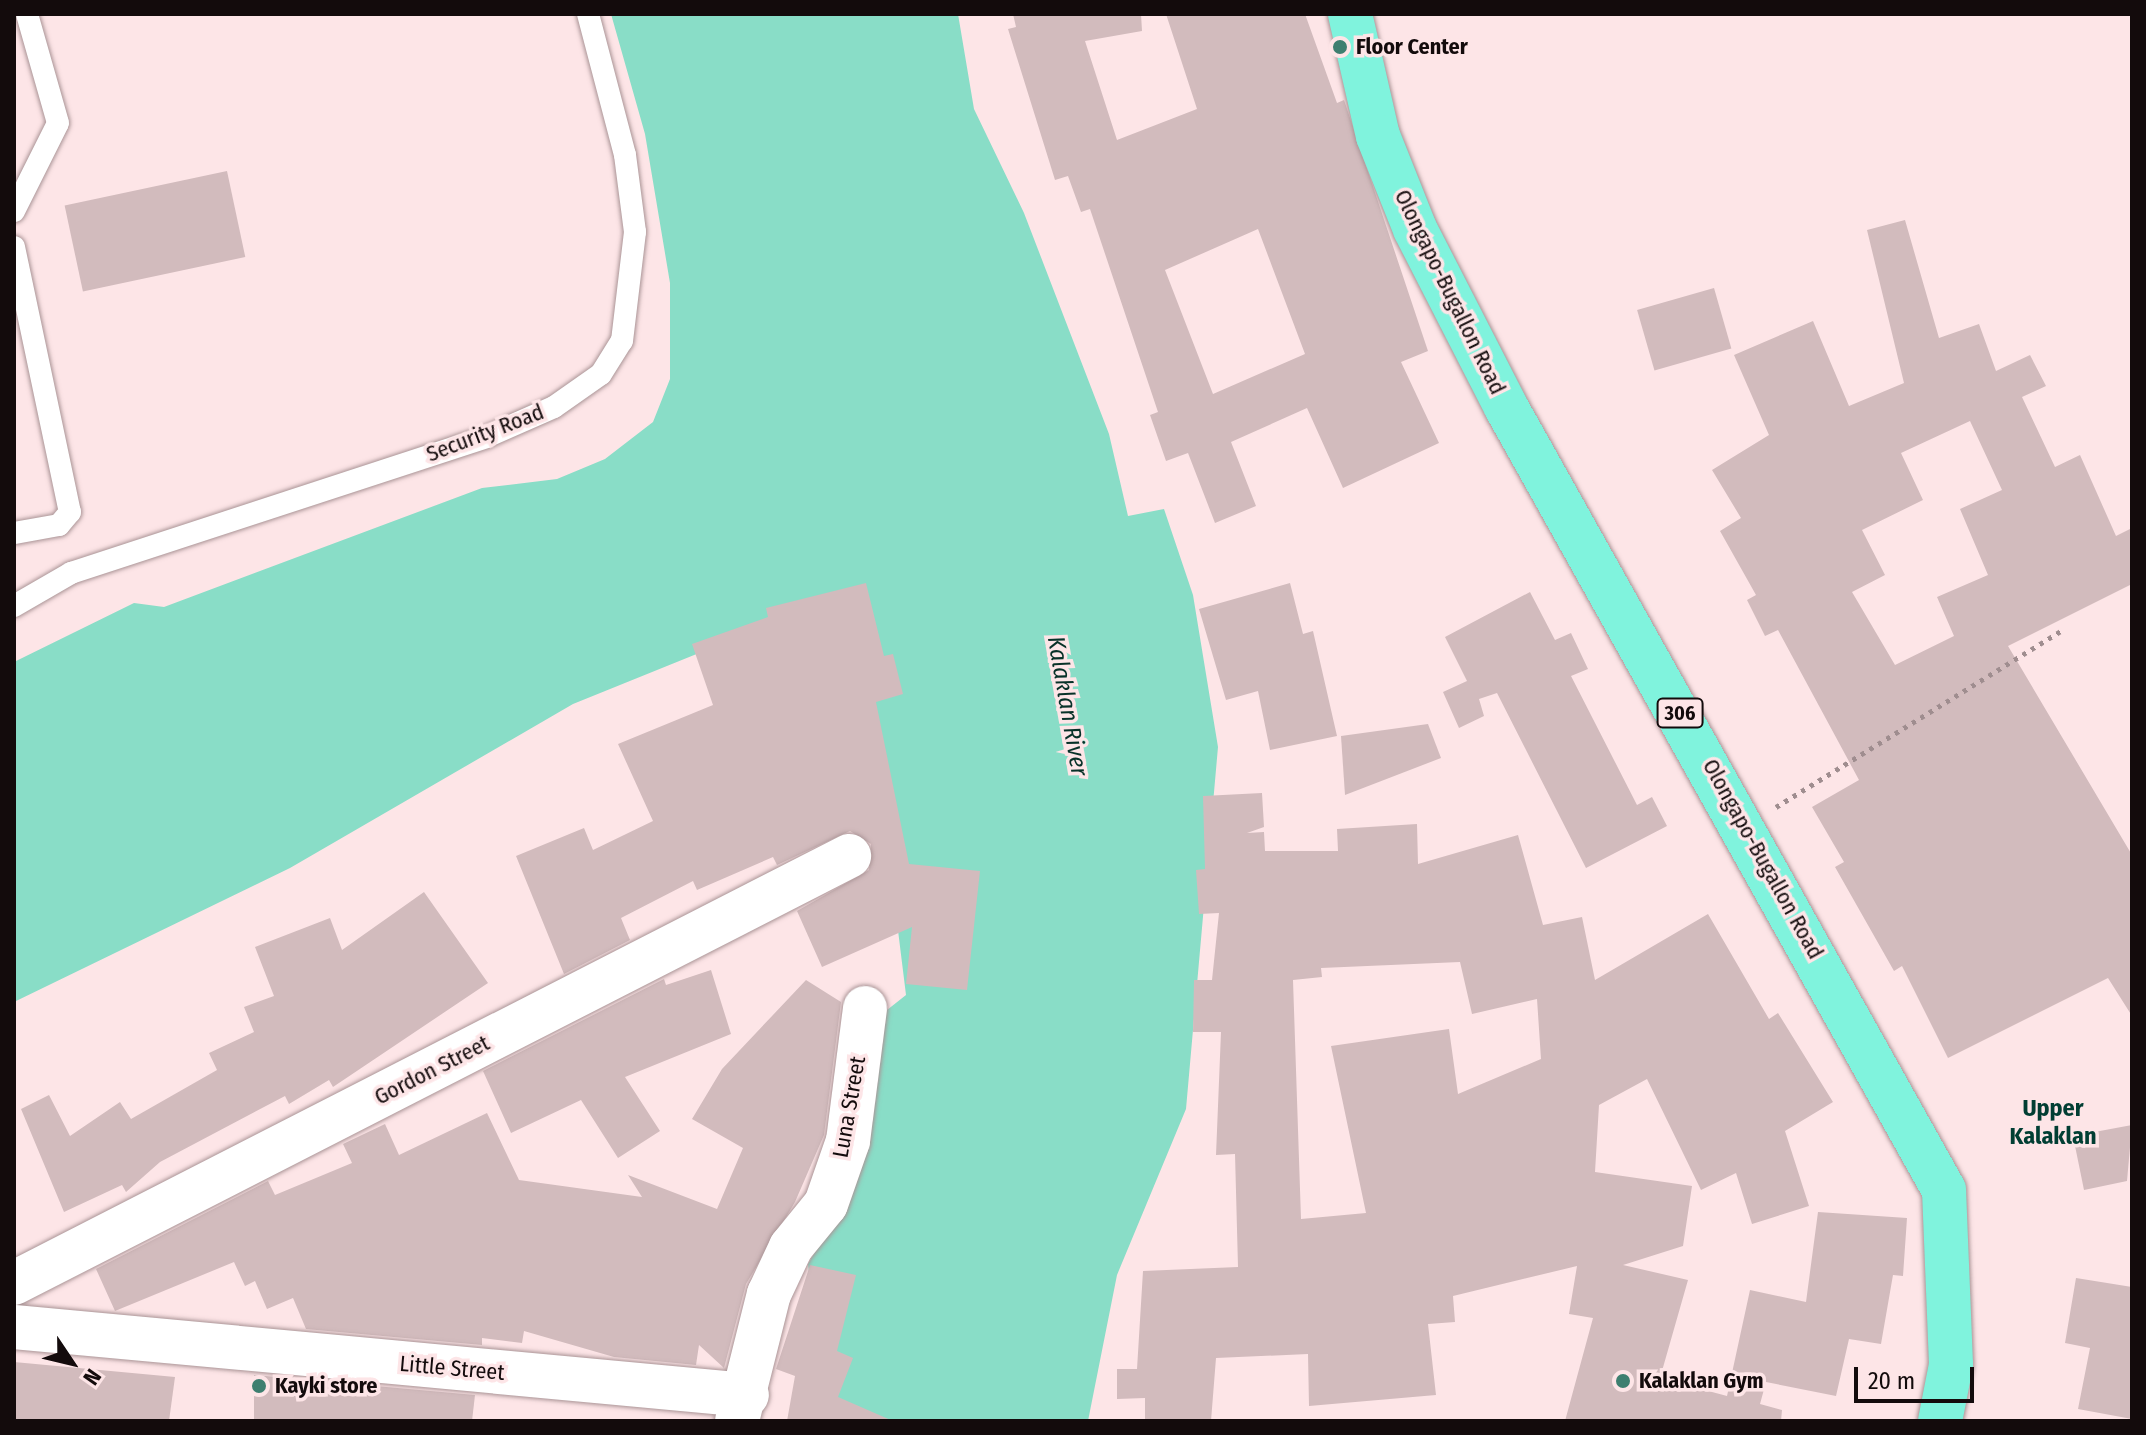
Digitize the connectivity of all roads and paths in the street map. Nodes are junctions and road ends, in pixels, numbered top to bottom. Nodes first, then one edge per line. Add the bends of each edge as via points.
1 (27, 14) edge
2 (588, 14) edge
3 (1350, 14) edge
4 (14, 211) edge
5 (14, 247) edge
6 (14, 533) edge
7 (14, 606) edge
8 (2061, 631) dead end
9 (1745, 827) junction
10 (849, 856) dead end
11 (865, 1008) dead end
12 (14, 1283) edge
13 (14, 1327) edge
14 (742, 1408) edge
15 (1940, 1421) edge

1 - 4 lane via 58,123
2 - 7 lane, Security Road via 625,155 635,232 622,341 601,374 554,407 486,437 71,573
3 - 9 main road, Olongapo-Bugallon Road / 306 via 1378,136 1415,229 1506,407
5 - 6 lane via 70,512 59,525
8 - 9 path
9 - 15 main road, Olongapo-Bugallon Road / 306 via 1944,1190 1951,1365
10 - 12 street, Gordon Street
11 - 14 street, Luna Street via 848,1141 826,1204 791,1247 769,1294
13 - 14 street, Little Street

